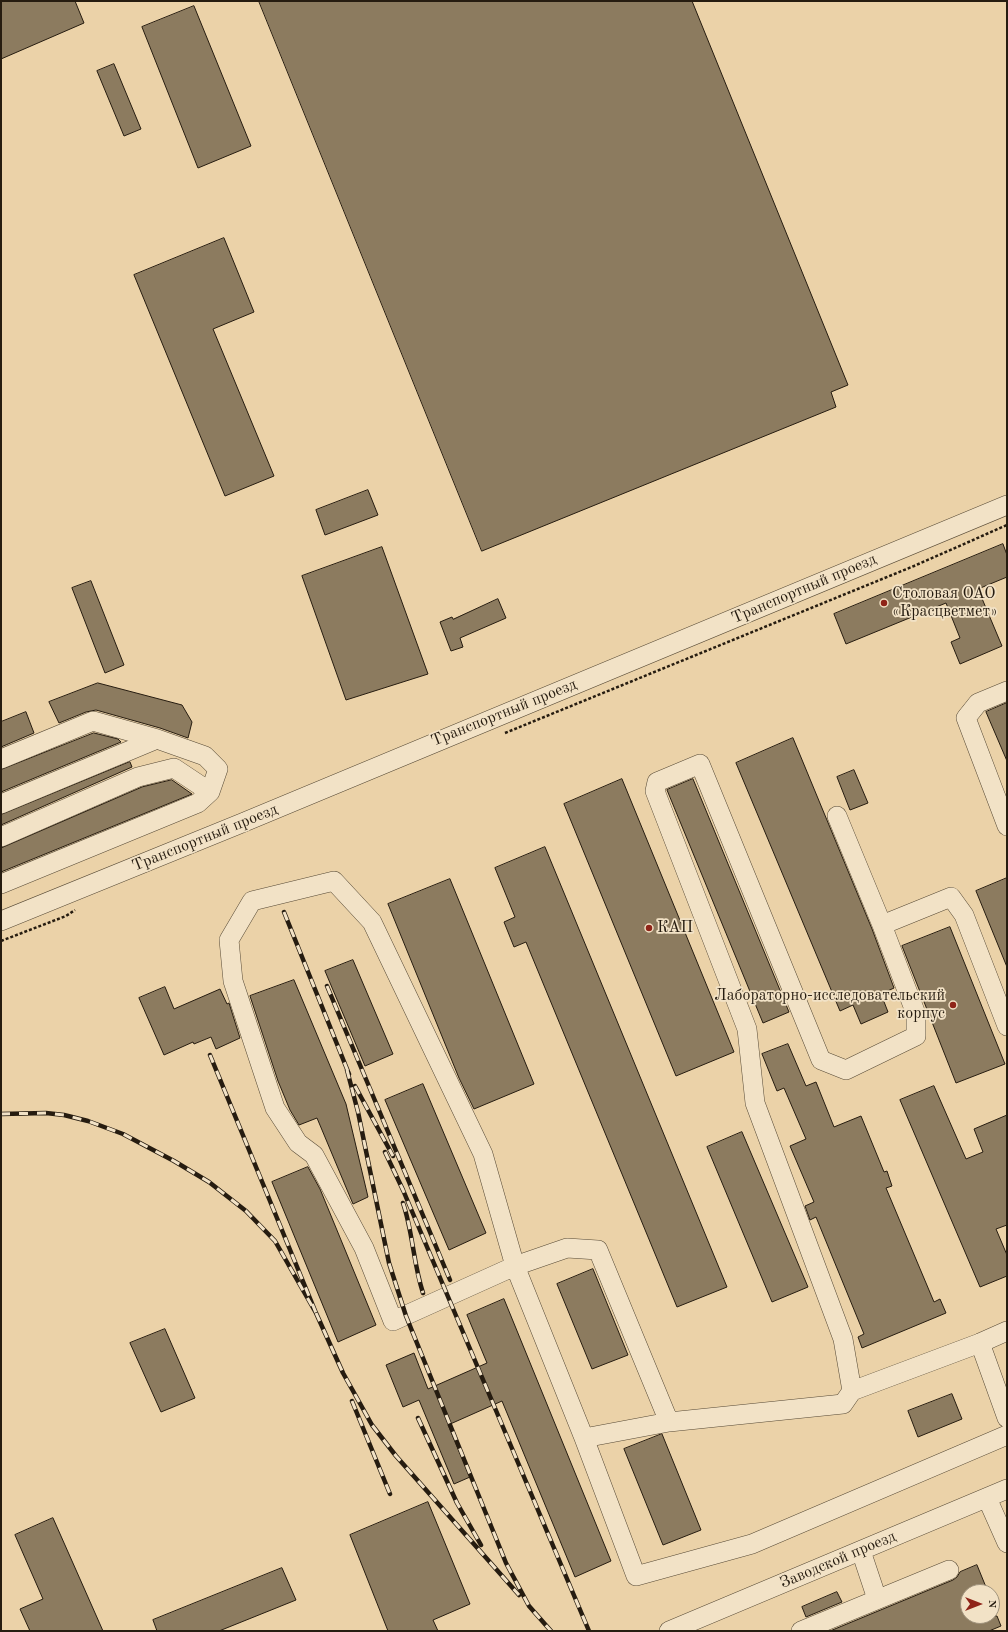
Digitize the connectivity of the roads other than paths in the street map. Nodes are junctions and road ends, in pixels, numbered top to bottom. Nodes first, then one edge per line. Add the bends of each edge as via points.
1 (1007, 505) edge
2 (1007, 691) edge
3 (157, 740) junction
4 (1, 759) edge
5 (210, 792) junction
6 (1, 804) edge
7 (837, 816) dead end
8 (1007, 826) edge
9 (1, 837) edge
10 (1, 884) edge
11 (1, 921) edge
12 (882, 925) junction
13 (1007, 1026) edge
14 (515, 1266) junction
15 (1007, 1331) edge
16 (980, 1343) junction
17 (852, 1391) junction
18 (1007, 1418) edge
19 (669, 1422) junction
20 (1007, 1435) edge
21 (584, 1438) junction
22 (1007, 1489) edge
23 (987, 1498) junction
24 (1007, 1543) edge
25 (861, 1551) junction
26 (949, 1570) dead end
27 (877, 1599) junction
28 (689, 1628) edge
29 (668, 1631) edge
30 (801, 1631) edge

1 - 11 street, Транспортный проезд
2 - 8 street via 978,703 966,718
3 - 4 street via 93,722
3 - 5 street via 205,756 218,769
3 - 6 street
5 - 9 street via 174,768 138,777
5 - 10 street via 198,803
7 - 12 street
12 - 13 street via 951,896 964,915
12 - 17 street via 916,1014 916,1036 846,1070 821,1060 700,764 657,782 654,791 747,1029 755,1103 843,1339
14 - 14 street via 483,1154 372,922 334,881 252,901 229,940 233,981 275,1108 298,1143 314,1155 364,1248 393,1322
14 - 19 street via 567,1248 598,1250
14 - 21 street
15 - 16 street
16 - 17 street
16 - 18 street
17 - 19 street via 842,1404
19 - 21 street
20 - 21 street via 752,1544 636,1576
22 - 23 street, Заводской проезд
23 - 24 street
23 - 25 street, Заводской проезд
25 - 27 street
25 - 28 street, Заводской проезд
26 - 27 street
27 - 30 street
28 - 29 street, Заводской проезд

